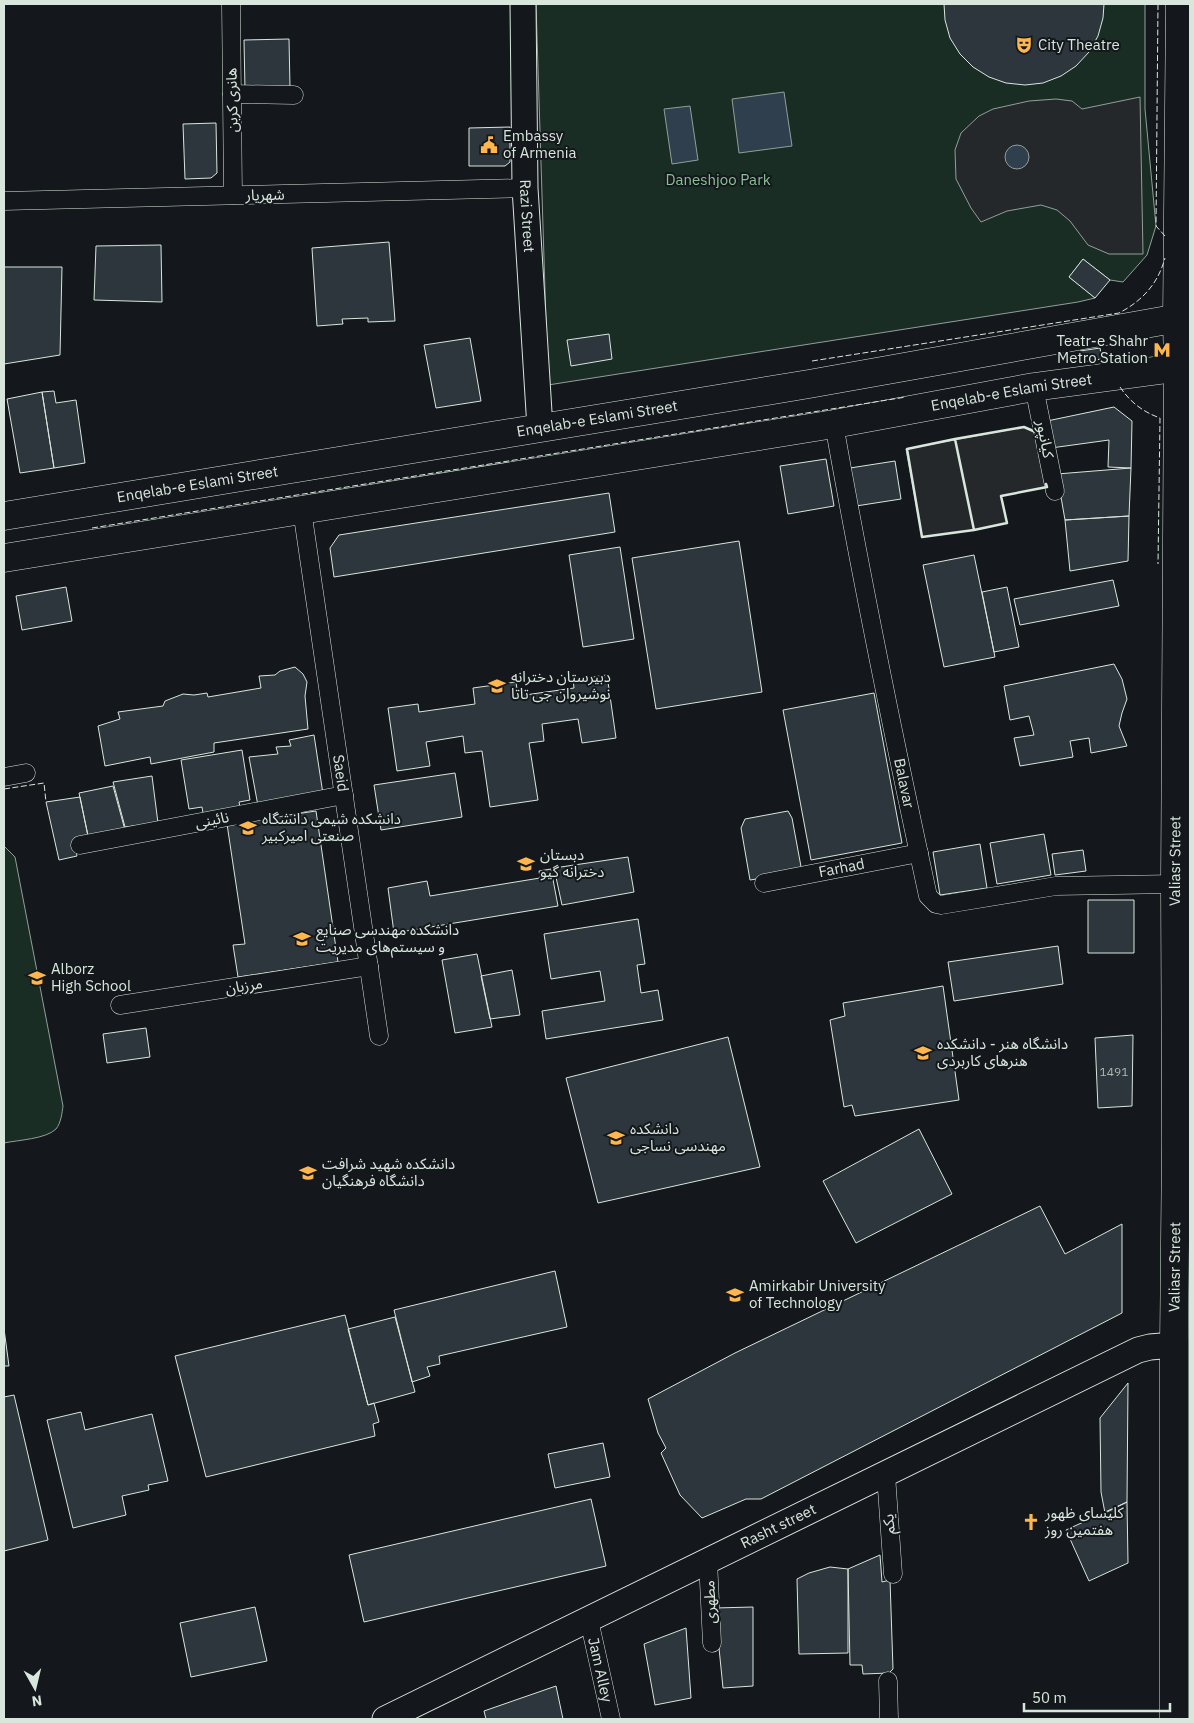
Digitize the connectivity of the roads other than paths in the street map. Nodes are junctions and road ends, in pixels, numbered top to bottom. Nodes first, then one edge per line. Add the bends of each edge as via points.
1 (231, 4) edge
2 (523, 4) edge
3 (1180, 4) edge
4 (232, 94) junction
5 (294, 95) dead end
6 (525, 188) junction
7 (233, 195) junction
8 (4, 201) edge
9 (1184, 318) edge
10 (1184, 367) edge
11 (1034, 387) junction
12 (834, 424) junction
13 (540, 428) junction
14 (1055, 491) dead end
15 (302, 510) junction
16 (4, 516) edge
17 (4, 558) edge
18 (26, 773) dead end
19 (4, 777) edge
20 (344, 795) junction
21 (80, 845) dead end
22 (919, 854) junction
23 (764, 883) dead end
24 (1175, 884) junction
25 (369, 966) junction
26 (120, 1005) dead end
27 (379, 1036) dead end
28 (1183, 1165) edge
29 (1174, 1345) junction
30 (886, 1474) junction
31 (708, 1561) junction
32 (893, 1574) dead end
33 (589, 1620) junction
34 (712, 1643) dead end
35 (888, 1681) dead end
36 (385, 1719) edge
37 (611, 1719) edge
38 (889, 1719) edge
39 (1174, 1719) edge

1 - 4 street, هانری کربن
2 - 6 street, Razi Street
3 - 9 main road, Valiasr Street
4 - 5 street
4 - 7 street, هانری کربن
6 - 7 street, شهریار
6 - 13 street, Razi Street
7 - 8 street, شهریار
9 - 10 main road, Valiasr Street
9 - 13 main road, Enqelab-e Eslami Street via 819,383
10 - 11 main road, Enqelab-e Eslami Street
10 - 24 main road, Valiasr Street
11 - 12 main road, Enqelab-e Eslami Street
11 - 14 street, کیانپور
12 - 15 main road, Enqelab-e Eslami Street
12 - 22 street, Balavar
13 - 16 main road, Enqelab-e Eslami Street
15 - 17 main road, Enqelab-e Eslami Street
15 - 20 street, Saeid
18 - 19 street
20 - 21 street, نائینی
20 - 25 street, Saeid
22 - 23 street, Farhad
22 - 24 street, Balavar via 928,896 941,905 1056,886
24 - 28 main road, Valiasr Street
25 - 26 street, مرزبان
25 - 27 street, Saeid
28 - 29 main road, Valiasr Street
29 - 30 street, Rasht street via 1138,1350
29 - 39 main road, Valiasr Street
30 - 31 street, Rasht street
30 - 32 street, یکم
31 - 33 street, Rasht street
31 - 34 street, مطهری
33 - 36 street, Rasht street
33 - 37 street, Jam Alley
35 - 38 street

